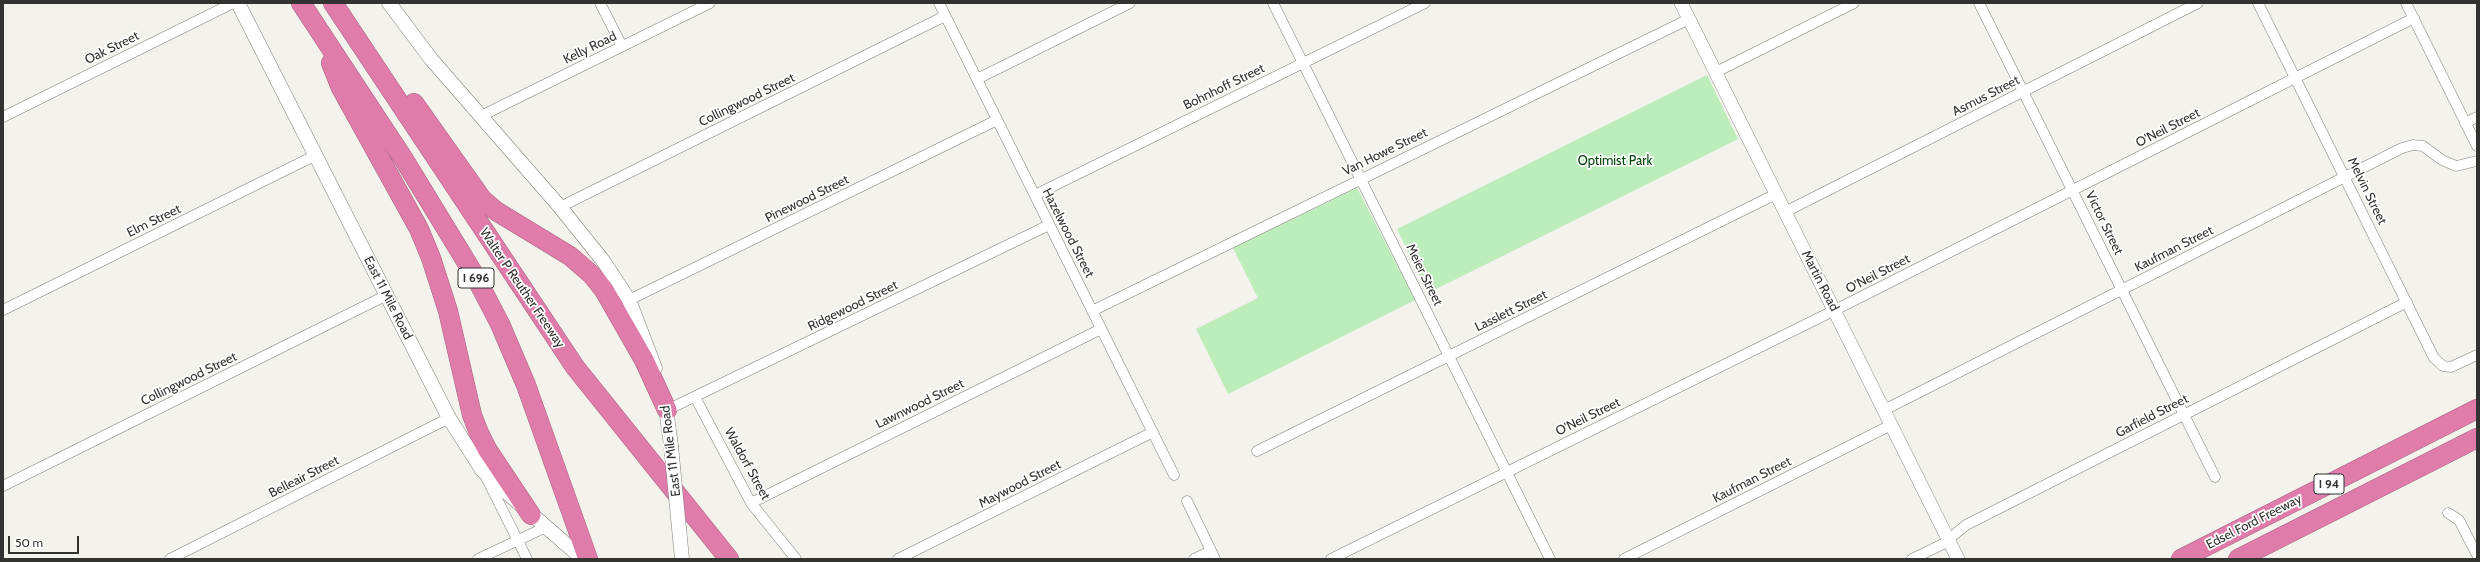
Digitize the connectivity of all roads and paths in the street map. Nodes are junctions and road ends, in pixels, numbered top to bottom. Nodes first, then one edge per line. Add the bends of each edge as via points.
1 (233, 3) edge
2 (238, 3) edge
3 (301, 3) edge
4 (389, 3) edge
5 (600, 3) edge
6 (710, 3) edge
7 (939, 3) edge
8 (1130, 3) edge
9 (1273, 3) edge
10 (1425, 3) edge
11 (1681, 3) edge
12 (1854, 3) edge
13 (1979, 3) edge
14 (2198, 3) edge
15 (2258, 3) edge
16 (2406, 3) edge
17 (337, 10) edge
18 (945, 16) junction
19 (2414, 18) junction
20 (1689, 19) junction
21 (314, 23) junction
22 (622, 46) junction
23 (1304, 62) junction
24 (1716, 72) junction
25 (2296, 78) junction
26 (977, 79) junction
27 (2023, 91) junction
28 (481, 116) junction
29 (3, 117) edge
30 (2477, 117) edge
31 (997, 120) junction
32 (2465, 123) junction
33 (2477, 146) edge
34 (316, 155) junction
35 (2477, 161) edge
36 (2345, 177) junction
37 (1361, 178) junction
38 (2073, 190) junction
39 (1776, 194) junction
40 (1034, 195) junction
41 (560, 207) junction
42 (1785, 212) junction
43 (1049, 225) junction
44 (2122, 291) junction
45 (387, 295) junction
46 (629, 300) junction
47 (2407, 302) junction
48 (3, 310) edge
49 (1835, 310) junction
50 (1092, 311) junction
51 (1101, 329) junction
52 (2477, 355) edge
53 (1449, 356) junction
54 (695, 397) junction
55 (2477, 408) edge
56 (668, 410) junction
57 (1884, 410) junction
58 (2185, 415) junction
59 (449, 418) junction
60 (1891, 425) junction
61 (1153, 432) junction
62 (2477, 438) edge
63 (1257, 451) dead end
64 (482, 470) junction
65 (1506, 471) junction
66 (1174, 475) dead end
67 (2215, 477) dead end
68 (3, 486) edge
69 (1188, 501) dead end
70 (751, 503) junction
71 (2448, 513) dead end
72 (531, 515) junction
73 (546, 527) junction
74 (517, 539) junction
75 (1948, 540) junction
76 (1213, 555) edge
77 (2477, 555) edge
78 (170, 559) edge
79 (478, 559) edge
80 (527, 559) edge
81 (583, 559) edge
82 (588, 559) edge
83 (682, 559) edge
84 (729, 559) edge
85 (796, 559) edge
86 (898, 559) edge
87 (1194, 559) edge
88 (1331, 559) edge
89 (1550, 559) edge
90 (1624, 559) edge
91 (1912, 559) edge
92 (1958, 559) edge
93 (2181, 559) edge
94 (2238, 559) edge

1 - 29 street, Oak Street
2 - 34 main road, East 11 Mile Road
3 - 21 highway, I 696
4 - 28 main road, East 11 Mile Road via 431,59
5 - 22 street
6 - 22 street, Kelly Road
7 - 18 street, Hazelwood Street
8 - 26 street
9 - 23 street, Meier Street
10 - 23 street, Bohnhoff Street
11 - 20 street, Martin Road
12 - 24 street
13 - 27 street, Victor Street
14 - 27 street, Asmus Street
15 - 25 street, Melvin Street
16 - 19 street
17 - 56 highway via 398,80 482,199 496,211 570,256 592,275 604,290 644,360
17 - 84 highway, Walter P Reuther Freeway / I 696 via 575,367
18 - 26 street, Hazelwood Street
18 - 41 street, Collingwood Street
19 - 25 street, O'Neil Street
19 - 32 street
20 - 24 street, Martin Road
20 - 37 street, Van Howe Street
21 - 72 highway via 341,88 419,229 431,258 450,318 472,415 479,433
21 - 82 highway, I 696 via 407,164 475,276 500,324 526,385
22 - 28 street, Kelly Road
23 - 37 street, Meier Street
23 - 40 street, Bohnhoff Street
24 - 39 street, Martin Road
25 - 36 street, Melvin Street
25 - 38 street, O'Neil Street
26 - 31 street, Hazelwood Street
27 - 38 street, Victor Street
27 - 42 street, Asmus Street
28 - 41 main road, East 11 Mile Road
30 - 32 street
31 - 40 street, Hazelwood Street
31 - 46 street, Pinewood Street
32 - 33 street
34 - 45 main road, East 11 Mile Road
34 - 48 street, Elm Street
35 - 36 street, Kaufman Street via 2456,166 2442,160 2426,148 2413,145
36 - 44 street, Kaufman Street
36 - 47 street, Melvin Street
37 - 50 street, Van Howe Street
37 - 53 street, Meier Street
38 - 44 street, Victor Street
38 - 49 street, O'Neil Street
39 - 42 street, Martin Road
39 - 53 street, Lasslett Street
40 - 43 street, Hazelwood Street
41 - 46 main road, East 11 Mile Road via 604,262
42 - 49 street, Martin Road
43 - 50 street, Hazelwood Street
43 - 54 street, Ridgewood Street
44 - 57 street, Kaufman Street
44 - 58 street, Victor Street
45 - 59 main road, East 11 Mile Road
45 - 68 street, Collingwood Street
46 - 56 main road, East 11 Mile Road via 650,351
47 - 52 street, Melvin Street via 2438,362 2443,366 2451,367
47 - 58 street, Garfield Street
49 - 57 street, Martin Road
49 - 65 street, O'Neil Street
50 - 51 street, Hazelwood Street
51 - 61 street, Hazelwood Street
51 - 70 street, Lawnwood Street
53 - 63 street, Lasslett Street
53 - 65 street, Meier Street
54 - 56 street, Ridgewood Street
54 - 70 street, Waldorf Street
55 - 93 highway, Edsel Ford Freeway / I 94
56 - 83 main road, East 11 Mile Road, bridge
57 - 60 street, Martin Road
58 - 67 street, Victor Street
58 - 75 street, Garfield Street via 1966,526
59 - 64 main road, East 11 Mile Road
59 - 78 street, Belleair Street
60 - 75 street, Martin Road
60 - 90 street, Kaufman Street
61 - 66 street, Hazelwood Street
61 - 86 street, Maywood Street
62 - 94 highway, Edsel Ford Freeway / I 94
64 - 72 main road, East 11 Mile Road
64 - 74 street
65 - 88 street, O'Neil Street
65 - 89 street, Meier Street
69 - 76 street
70 - 85 street, Waldorf Street
71 - 77 street via 2459,520
72 - 73 main road, East 11 Mile Road
73 - 74 street
73 - 81 main road, East 11 Mile Road
74 - 79 street
74 - 80 street
75 - 91 street, Garfield Street
75 - 92 street, Martin Road
76 - 87 street

